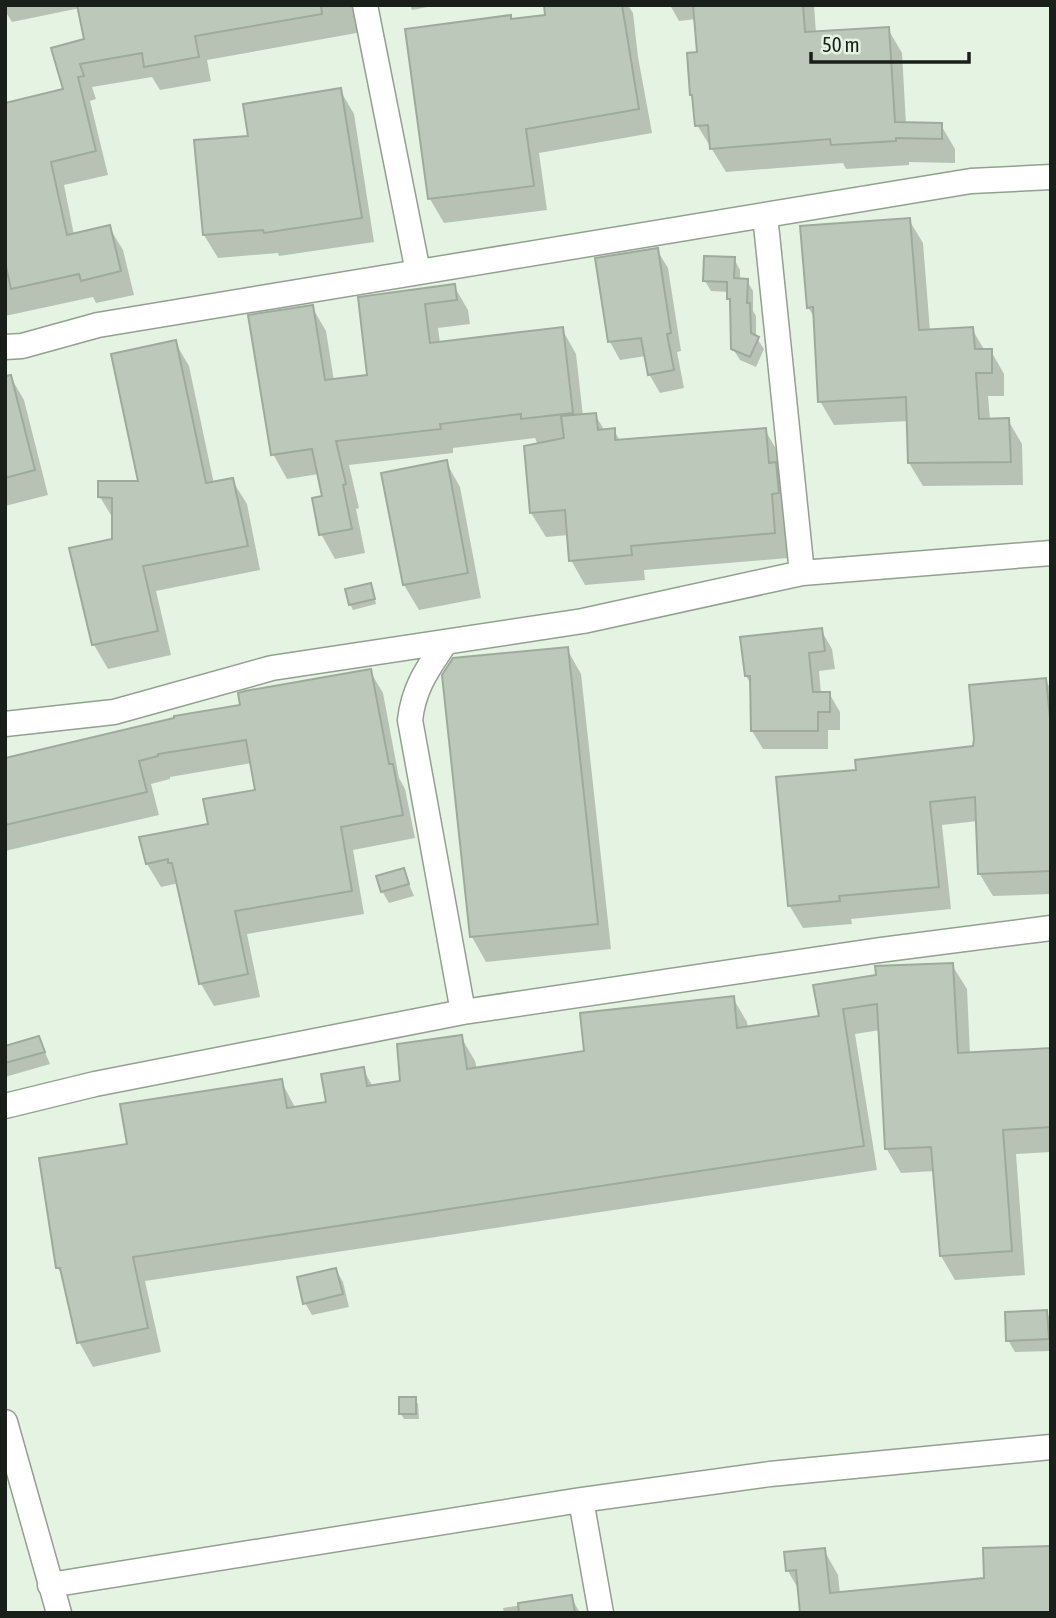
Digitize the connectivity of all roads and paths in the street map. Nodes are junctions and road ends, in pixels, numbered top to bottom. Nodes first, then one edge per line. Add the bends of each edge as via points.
1 (365, 5) edge
2 (1051, 177) edge
3 (765, 215) junction
4 (418, 272) junction
5 (5, 347) edge
6 (1051, 553) edge
7 (802, 573) junction
8 (445, 643) junction
9 (5, 724) edge
10 (1051, 929) edge
11 (463, 1012) junction
12 (5, 1106) edge
13 (5, 1422) edge
14 (1051, 1447) edge
15 (582, 1500) junction
16 (50, 1585) junction
17 (59, 1613) edge
18 (601, 1613) edge

1 - 4 street
2 - 3 street via 971,181
3 - 4 street
3 - 7 street
4 - 5 street via 98,325
6 - 7 street
7 - 8 street via 583,621
8 - 9 street via 272,668 114,712
8 - 11 street via 419,682 410,720
10 - 11 street
11 - 12 street
13 - 16 street
14 - 15 street via 771,1474
15 - 16 street
15 - 18 street
16 - 17 street

